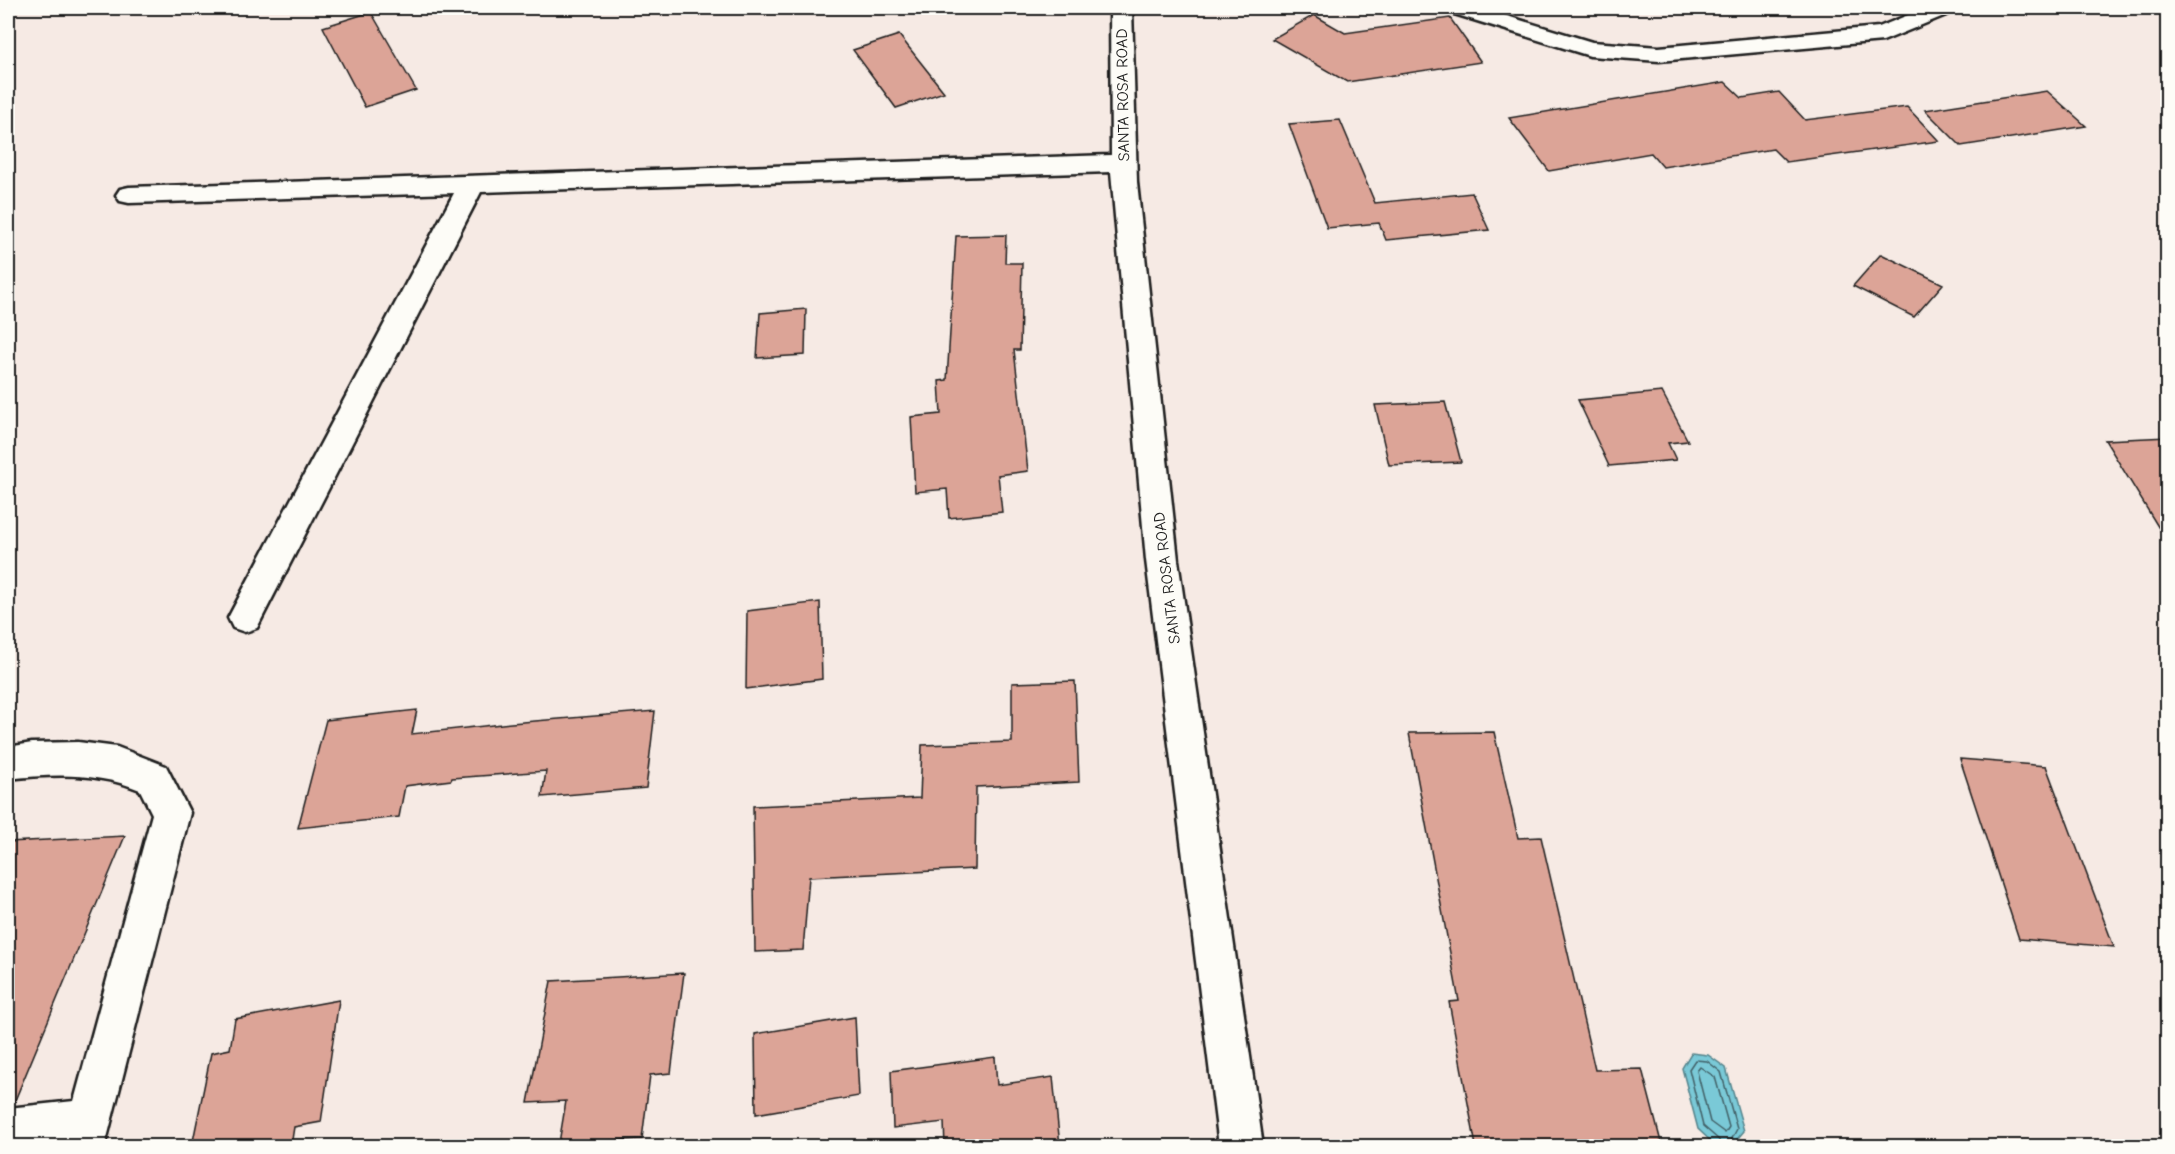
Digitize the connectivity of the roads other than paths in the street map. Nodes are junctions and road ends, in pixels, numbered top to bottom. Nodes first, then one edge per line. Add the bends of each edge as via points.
1 (1121, 8) edge
2 (1459, 8) edge
3 (1943, 8) edge
4 (1123, 163) junction
5 (472, 184) junction
6 (129, 195) dead end
7 (246, 618) dead end
8 (8, 763) edge
9 (8, 1129) edge
10 (86, 1134) edge
11 (1241, 1146) edge

1 - 4 street, SANTA ROSA ROAD
2 - 3 street via 1590,49 1659,54 1882,34
4 - 5 street
4 - 11 street, SANTA ROSA ROAD via 1162,560
5 - 6 street
5 - 7 street
8 - 10 street via 64,760 116,764 153,778 171,813
9 - 10 street

